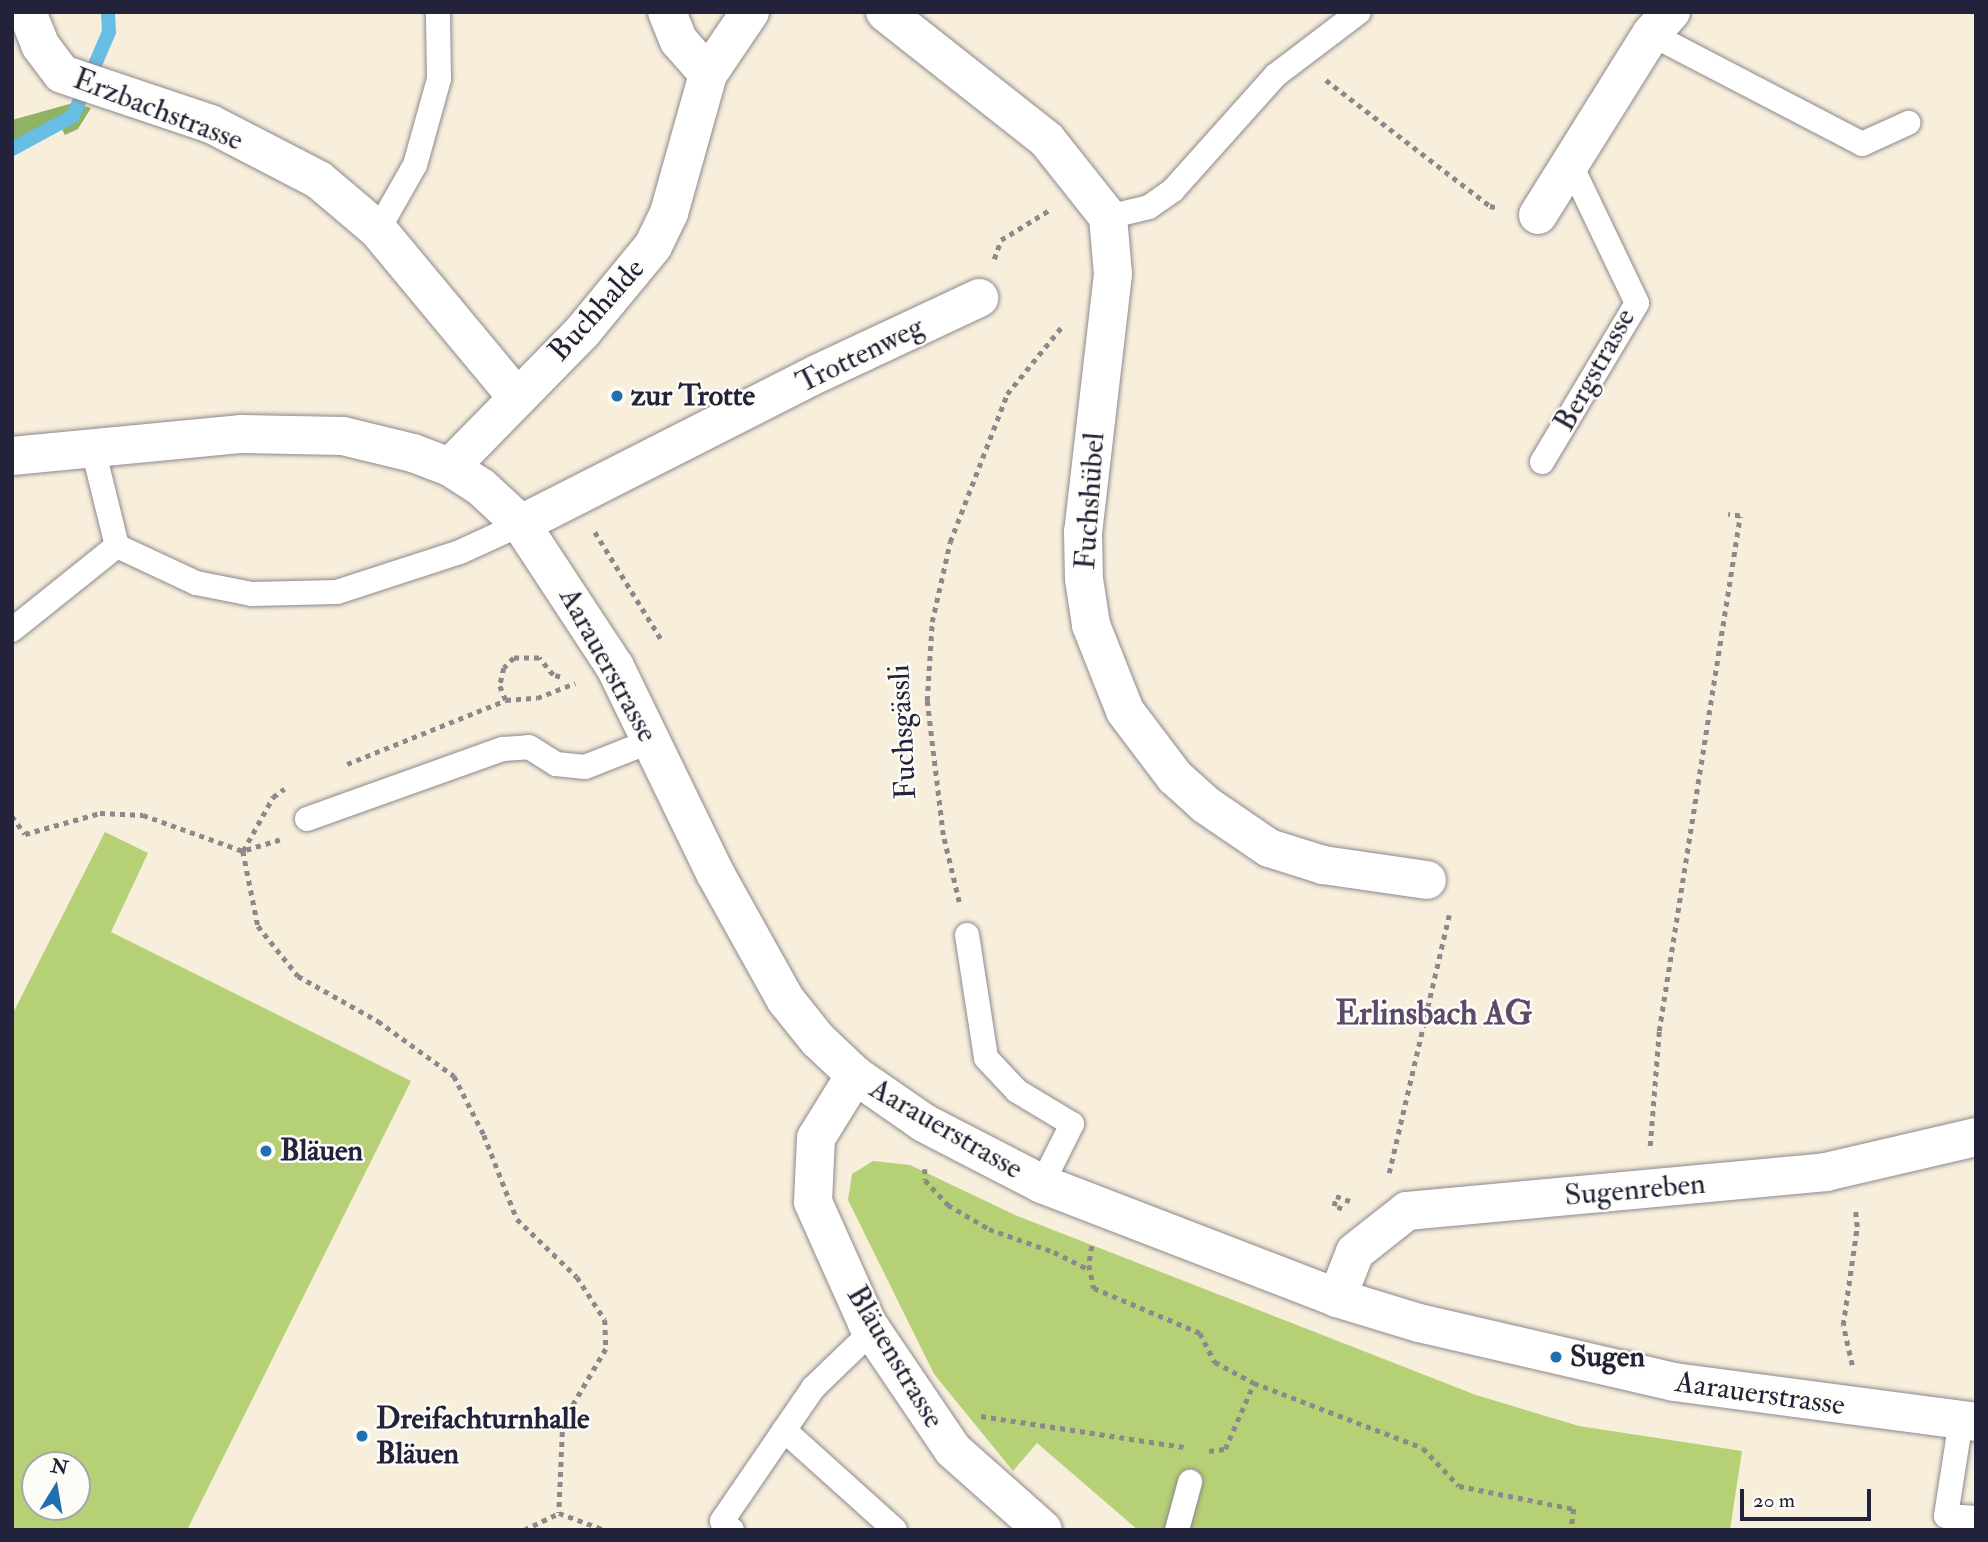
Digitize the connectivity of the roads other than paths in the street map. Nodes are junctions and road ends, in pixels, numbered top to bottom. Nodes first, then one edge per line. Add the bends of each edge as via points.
1 (27, 12) edge
2 (438, 12) edge
3 (667, 12) edge
4 (750, 12) edge
5 (885, 12) edge
6 (1359, 12) edge
7 (1661, 23) edge
8 (709, 74) junction
9 (1908, 123) dead end
10 (1570, 163) junction
11 (1098, 202) junction
12 (1538, 215) road end
13 (378, 230) junction
14 (979, 298) road end
15 (515, 395) junction
16 (92, 445) junction
17 (12, 456) edge
18 (1542, 462) dead end
19 (450, 467) junction
20 (522, 524) junction
21 (117, 546) junction
22 (12, 630) edge
23 (651, 741) junction
24 (307, 819) road end
25 (1427, 880) road end
26 (967, 935) road end
27 (855, 1074) junction
28 (1976, 1137) edge
29 (1042, 1184) junction
30 (1337, 1298) junction
31 (873, 1331) junction
32 (1969, 1421) edge
33 (784, 1430) junction
34 (1190, 1482) dead end
35 (1976, 1518) edge
36 (732, 1530) edge
37 (895, 1530) edge
38 (1043, 1530) edge
39 (1177, 1530) edge

1 - 13 street, Erzbachstrasse via 40,45 62,74 211,124 319,180
2 - 13 lane via 439,79 415,165
3 - 8 street via 679,41
4 - 8 street, Buchhalde
5 - 11 street via 1047,141
6 - 11 lane via 1276,75 1173,190 1149,207
7 - 9 lane via 1862,144
7 - 10 street
8 - 15 street, Buchhalde via 669,213 653,246 592,322
10 - 12 street
10 - 18 lane, Bergstrasse via 1637,303
11 - 25 street, Fuchshübel via 1113,274 1083,532 1091,625 1115,690 1148,746 1175,777 1206,805 1269,848 1323,865
13 - 15 street, Erzbachstrasse
14 - 20 street, Trottenweg
15 - 19 street, Buchhalde
16 - 17 street, Aarauerstrasse
16 - 19 street, Aarauerstrasse via 242,434 343,436 377,442
16 - 21 lane
19 - 20 street, Aarauerstrasse via 481,487
20 - 21 lane via 460,552 337,592 252,594 196,583
20 - 23 street, Aarauerstrasse via 615,667
21 - 22 lane
23 - 24 lane via 585,767 556,764 529,747 503,749
23 - 27 street, Aarauerstrasse via 715,873 785,999 817,1040
26 - 29 lane via 986,1058 1017,1091 1072,1124
27 - 29 street, Aarauerstrasse via 925,1123
27 - 31 street, Bläuenstrasse via 816,1138 813,1202
28 - 30 street, Sugenreben via 1852,1167 1647,1188 1396,1198 1355,1252
29 - 30 street, Aarauerstrasse
30 - 32 street, Aarauerstrasse via 1432,1326 1674,1382
31 - 33 lane via 813,1388
31 - 38 street, Bläuenstrasse via 953,1450
32 - 35 lane via 1946,1516
33 - 36 lane via 722,1521
33 - 37 lane
34 - 39 lane

